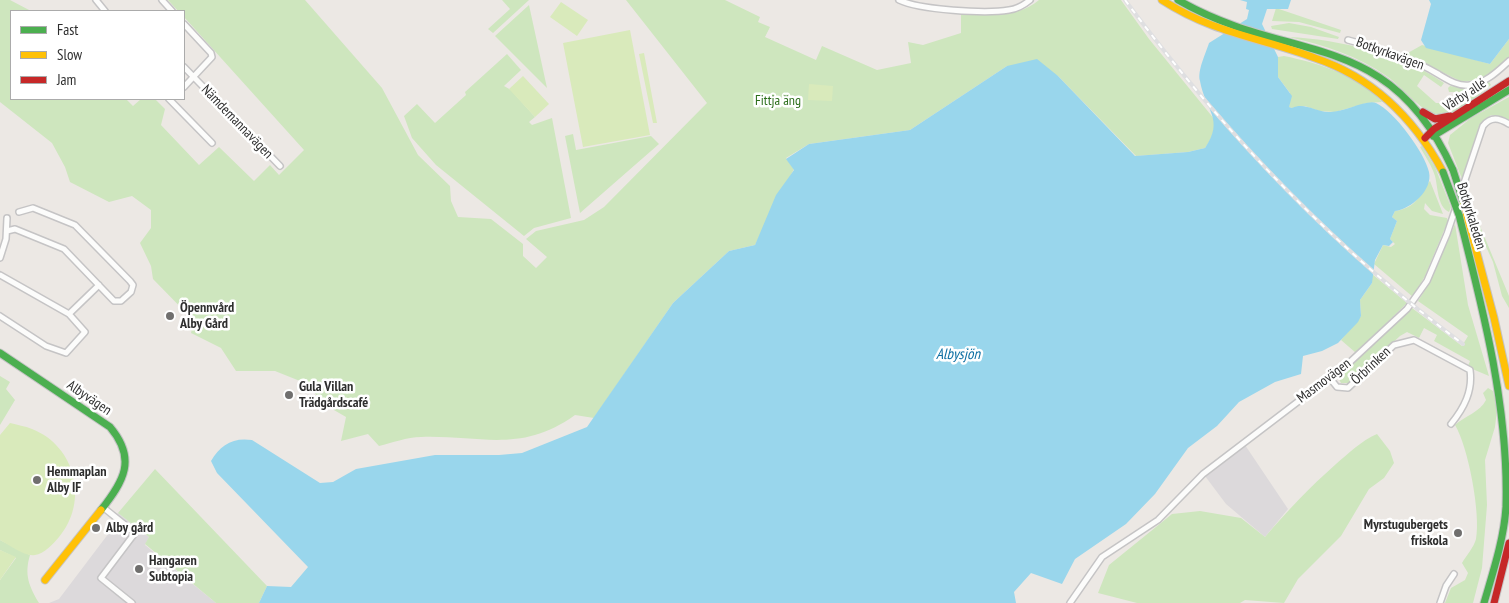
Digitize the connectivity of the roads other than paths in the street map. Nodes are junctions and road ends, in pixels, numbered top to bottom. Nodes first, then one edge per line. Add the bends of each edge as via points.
1 (96, 0) edge
2 (162, 0) edge
3 (899, 0) edge
4 (1030, 0) edge
5 (1162, 0) edge
6 (1178, 0) edge
7 (104, 10) edge
8 (171, 10) edge
9 (185, 25) edge
10 (1348, 40) dead end
11 (1509, 61) edge
12 (185, 68) edge
13 (194, 77) junction
14 (1509, 81) edge
15 (185, 86) edge
16 (1509, 90) edge
17 (172, 100) edge
18 (1415, 108) junction
19 (1460, 113) junction
20 (1509, 124) edge
21 (1435, 132) junction
22 (1425, 138) junction
23 (212, 143) dead end
24 (280, 166) dead end
25 (19, 212) dead end
26 (7, 218) dead end
27 (8, 231) junction
28 (0, 258) edge
29 (0, 275) edge
30 (99, 285) junction
31 (69, 314) junction
32 (0, 316) edge
33 (0, 353) edge
34 (1329, 377) junction
35 (1509, 386) edge
36 (1451, 424) dead end
37 (104, 508) junction
38 (1509, 543) edge
39 (1454, 574) dead end
40 (45, 580) dead end
41 (132, 603) edge
42 (1070, 603) edge
43 (1440, 603) edge
44 (1484, 603) edge
45 (1494, 603) edge

1 - 7 street
2 - 8 street
3 - 4 street via 930,7 1001,11
5 - 22 main road, Botkyrkaleden via 1211,28 1321,59 1349,72 1392,101
6 - 18 main road, Botkyrkaleden via 1212,19 1332,53 1361,66 1393,87
9 - 13 street, Nämdemannavägen via 212,57
10 - 11 street, Botkyrkavägen via 1410,59 1451,82 1470,86 1484,81
12 - 13 street, Nämdemannavägen
13 - 15 street, Nämdemannavägen
13 - 24 street, Nämdemannavägen
14 - 19 main road, Vårby allé
16 - 21 main road, Vårby allé
17 - 23 street
18 - 19 main road via 1435,119
18 - 21 main road, Botkyrkaleden
19 - 21 main road, Vårby allé
20 - 34 street, Masmovägen via 1495,118 1483,126 1454,218 1418,296 1385,332
21 - 22 main road
21 - 35 main road, Botkyrkaleden, bridge via 1464,202
22 - 44 main road, Botkyrkaleden, bridge via 1443,172 1459,215 1504,410 1508,479 1503,529
25 - 30 street via 33,208 80,228 133,285 131,292 117,302
26 - 27 street
27 - 28 street
27 - 30 street via 15,229 64,248
29 - 31 street
30 - 31 street
31 - 32 street via 85,332 66,353 46,346
33 - 37 main road, Albyvägen via 115,432 127,462 120,488
34 - 36 street, Örbrinken via 1337,387 1348,388 1394,345 1414,340 1470,370 1470,391 1462,410
34 - 42 street, Masmovägen via 1202,474 1158,520 1102,557
37 - 40 main road, Albyvägen
37 - 41 street via 135,533 101,578
38 - 45 main road
39 - 43 street

